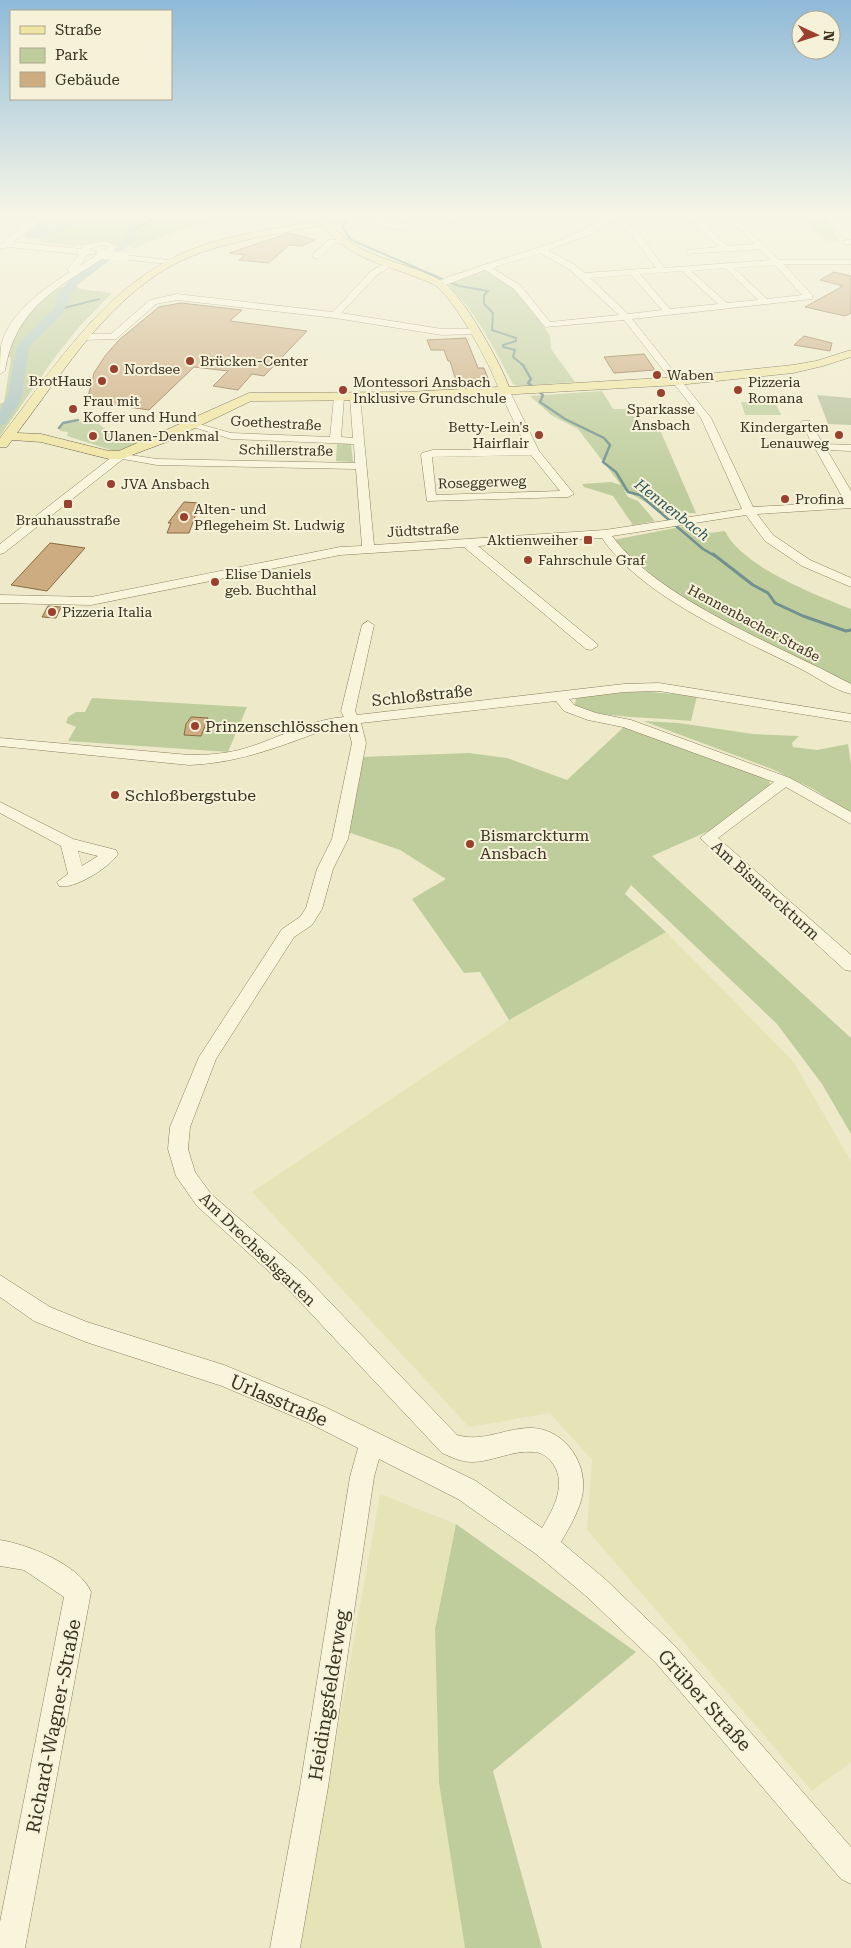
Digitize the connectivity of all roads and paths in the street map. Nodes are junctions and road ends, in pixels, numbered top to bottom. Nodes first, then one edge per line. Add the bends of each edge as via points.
1 (34, 305) edge
2 (123, 305) edge
3 (150, 305) edge
4 (242, 305) edge
5 (344, 305) edge
6 (457, 305) edge
7 (532, 305) edge
8 (614, 305) edge
9 (662, 305) edge
10 (737, 305) edge
11 (726, 306) joint
12 (669, 313) junction
13 (335, 315) junction
14 (627, 318) junction
15 (474, 332) junction
16 (88, 337) junction
17 (848, 356) edge
18 (0, 371) edge
19 (678, 380) junction
20 (505, 392) junction
21 (339, 397) junction
22 (355, 397) junction
23 (806, 423) dead end
24 (192, 425) junction
25 (9, 436) junction
26 (23, 436) junction
27 (335, 440) junction
28 (360, 445) junction
29 (818, 447) junction
30 (851, 448) edge
31 (3, 451) edge
32 (534, 452) junction
33 (121, 455) junction
34 (362, 466) junction
35 (851, 503) edge
36 (748, 511) junction
37 (605, 534) junction
38 (466, 542) junction
39 (368, 548) junction
40 (0, 550) edge
41 (851, 583) edge
42 (0, 599) edge
43 (368, 624) dead end
44 (590, 646) dead end
45 (851, 690) edge
46 (559, 696) junction
47 (851, 718) edge
48 (350, 720) junction
49 (0, 742) edge
50 (784, 781) junction
51 (0, 807) edge
52 (851, 819) edge
53 (68, 843) junction
54 (851, 966) edge
55 (0, 1285) edge
56 (372, 1441) junction
57 (545, 1545) junction
58 (0, 1553) edge
59 (851, 1868) edge
60 (10, 1948) edge
61 (285, 1948) edge

1 - 18 street via 17,322 6,344
2 - 16 main road
3 - 16 street via 113,337
4 - 13 street
5 - 13 street
6 - 15 main road
7 - 14 street via 548,325
8 - 14 street
9 - 12 street
10 - 11 street
11 - 12 street
12 - 14 street
13 - 15 street via 442,332
14 - 19 street
15 - 20 main road via 490,357
16 - 25 main road
16 - 26 main road
17 - 19 main road via 793,369
19 - 20 main road
19 - 36 street via 706,418
20 - 22 main road
20 - 32 street
21 - 22 main road
21 - 24 main road via 249,396
21 - 27 street
22 - 28 street
23 - 29 street
24 - 27 street, Goethestraße via 231,436
24 - 33 main road
25 - 26 main road
25 - 31 main road
26 - 31 main road
26 - 33 main road
27 - 28 street, Goethestraße
28 - 34 street
29 - 30 street
29 - 35 street via 842,481
32 - 32 street, Roseggerweg via 426,455 431,500 568,494
33 - 34 street, Schillerstraße via 157,462
33 - 40 street
34 - 39 street
35 - 36 street, Jüdtstraße
36 - 37 street, Jüdtstraße
36 - 41 street via 779,546 813,567
37 - 38 street, Jüdtstraße
37 - 45 street, Hennenbacher Straße via 623,556 678,600
38 - 39 street, Jüdtstraße
38 - 44 street
39 - 42 street, Jüdtstraße via 91,601
43 - 48 street via 348,711
46 - 47 street, Schloßstraße via 660,687
46 - 48 street, Schloßstraße
46 - 50 street via 569,708 593,717 626,723
48 - 49 street, Schloßstraße via 333,722 243,754 217,759 189,760
48 - 57 street, Am Drechselsgarten via 356,728 358,743 343,828 325,869 314,909 306,921 288,933 218,1039 180,1127 178,1149 186,1176 204,1200 295,1281 450,1446 470,1450 534,1440 560,1453 568,1464 571,1488 567,1508
50 - 52 street
50 - 54 street, Am Bismarckturm via 708,838
51 - 53 street
53 - 53 street via 70,878 100,864 110,854
55 - 56 street, Urlasstraße via 42,1314 86,1332 224,1376
56 - 57 street, Urlasstraße via 467,1490
56 - 61 street, Heidingsfelderweg via 362,1477 314,1787
57 - 59 street, Grüber Straße via 595,1587 665,1654
58 - 60 street, Richard-Wagner-Straße via 12,1554 50,1571 78,1592

